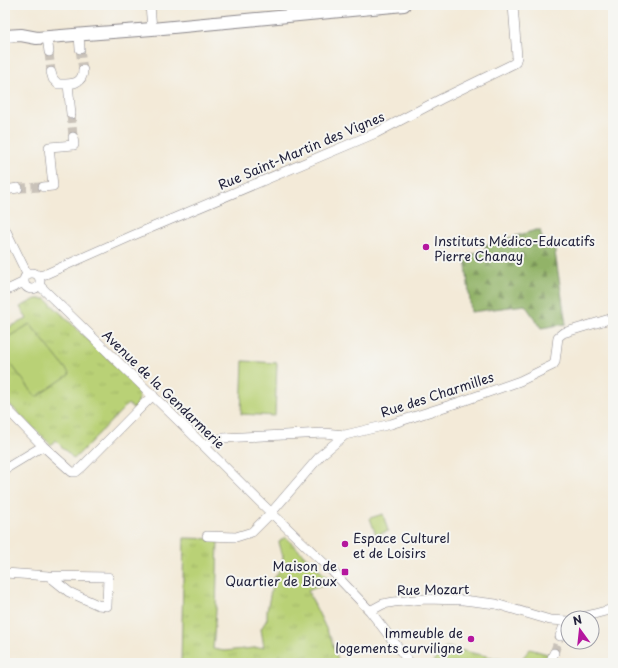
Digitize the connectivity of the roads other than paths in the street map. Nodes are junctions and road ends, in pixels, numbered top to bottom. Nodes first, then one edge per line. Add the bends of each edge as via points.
1 (150, 5) edge
2 (404, 5) edge
3 (513, 5) edge
4 (152, 29) junction
5 (79, 35) junction
6 (5, 36) edge
7 (42, 38) junction
8 (5, 44) edge
9 (80, 49) tunnel mouth
10 (49, 52) tunnel mouth
11 (83, 70) dead end
12 (51, 72) tunnel mouth
13 (68, 84) junction
14 (71, 114) tunnel mouth
15 (74, 136) dead end
16 (43, 187) dead end
17 (18, 188) tunnel mouth
18 (5, 190) edge
19 (5, 229) edge
20 (26, 278) junction
21 (39, 280) junction
22 (5, 291) edge
23 (613, 318) edge
24 (153, 395) junction
25 (5, 407) edge
26 (344, 435) junction
27 (203, 445) junction
28 (43, 446) junction
29 (5, 469) edge
30 (271, 513) junction
31 (207, 536) dead end
32 (5, 573) edge
33 (49, 576) junction
34 (613, 608) edge
35 (370, 611) junction
36 (600, 612) edge
37 (560, 621) edge
38 (554, 652) tunnel mouth
39 (410, 663) edge
40 (550, 663) edge

1 - 4 street
2 - 4 main road
3 - 21 street, Rue Saint-Martin des Vignes via 518,57 516,63 376,133 134,235 46,274
4 - 5 main road
5 - 7 main road
5 - 9 street
6 - 7 main road
7 - 8 main road
7 - 10 street
11 - 13 street via 80,79
12 - 13 street via 58,84
13 - 14 street
15 - 16 street via 74,145 49,147 53,186
17 - 18 street
19 - 20 street
20 - 21 street via 30,273 35,273
20 - 21 street via 29,288 35,288
20 - 22 street
21 - 24 street, Avenue de la Gendarmerie
23 - 26 street, Rue des Charmilles via 563,333 558,337 553,365 520,381 391,424
24 - 27 street, Avenue de la Gendarmerie
24 - 28 street via 76,472 72,472
25 - 28 street
26 - 27 street via 324,433 223,438
26 - 30 street, Rue des Charmilles via 321,455
27 - 30 street, Avenue de la Gendarmerie
28 - 29 street
30 - 31 street, Rue des Charmilles via 252,532 236,537
30 - 35 street, Avenue de la Gendarmerie
32 - 33 street
33 - 33 street via 108,577 107,606 98,605 69,592
34 - 36 street
35 - 37 street, Rue Mozart via 394,602 463,600 496,604
35 - 39 street, Avenue de la Gendarmerie
38 - 40 street

